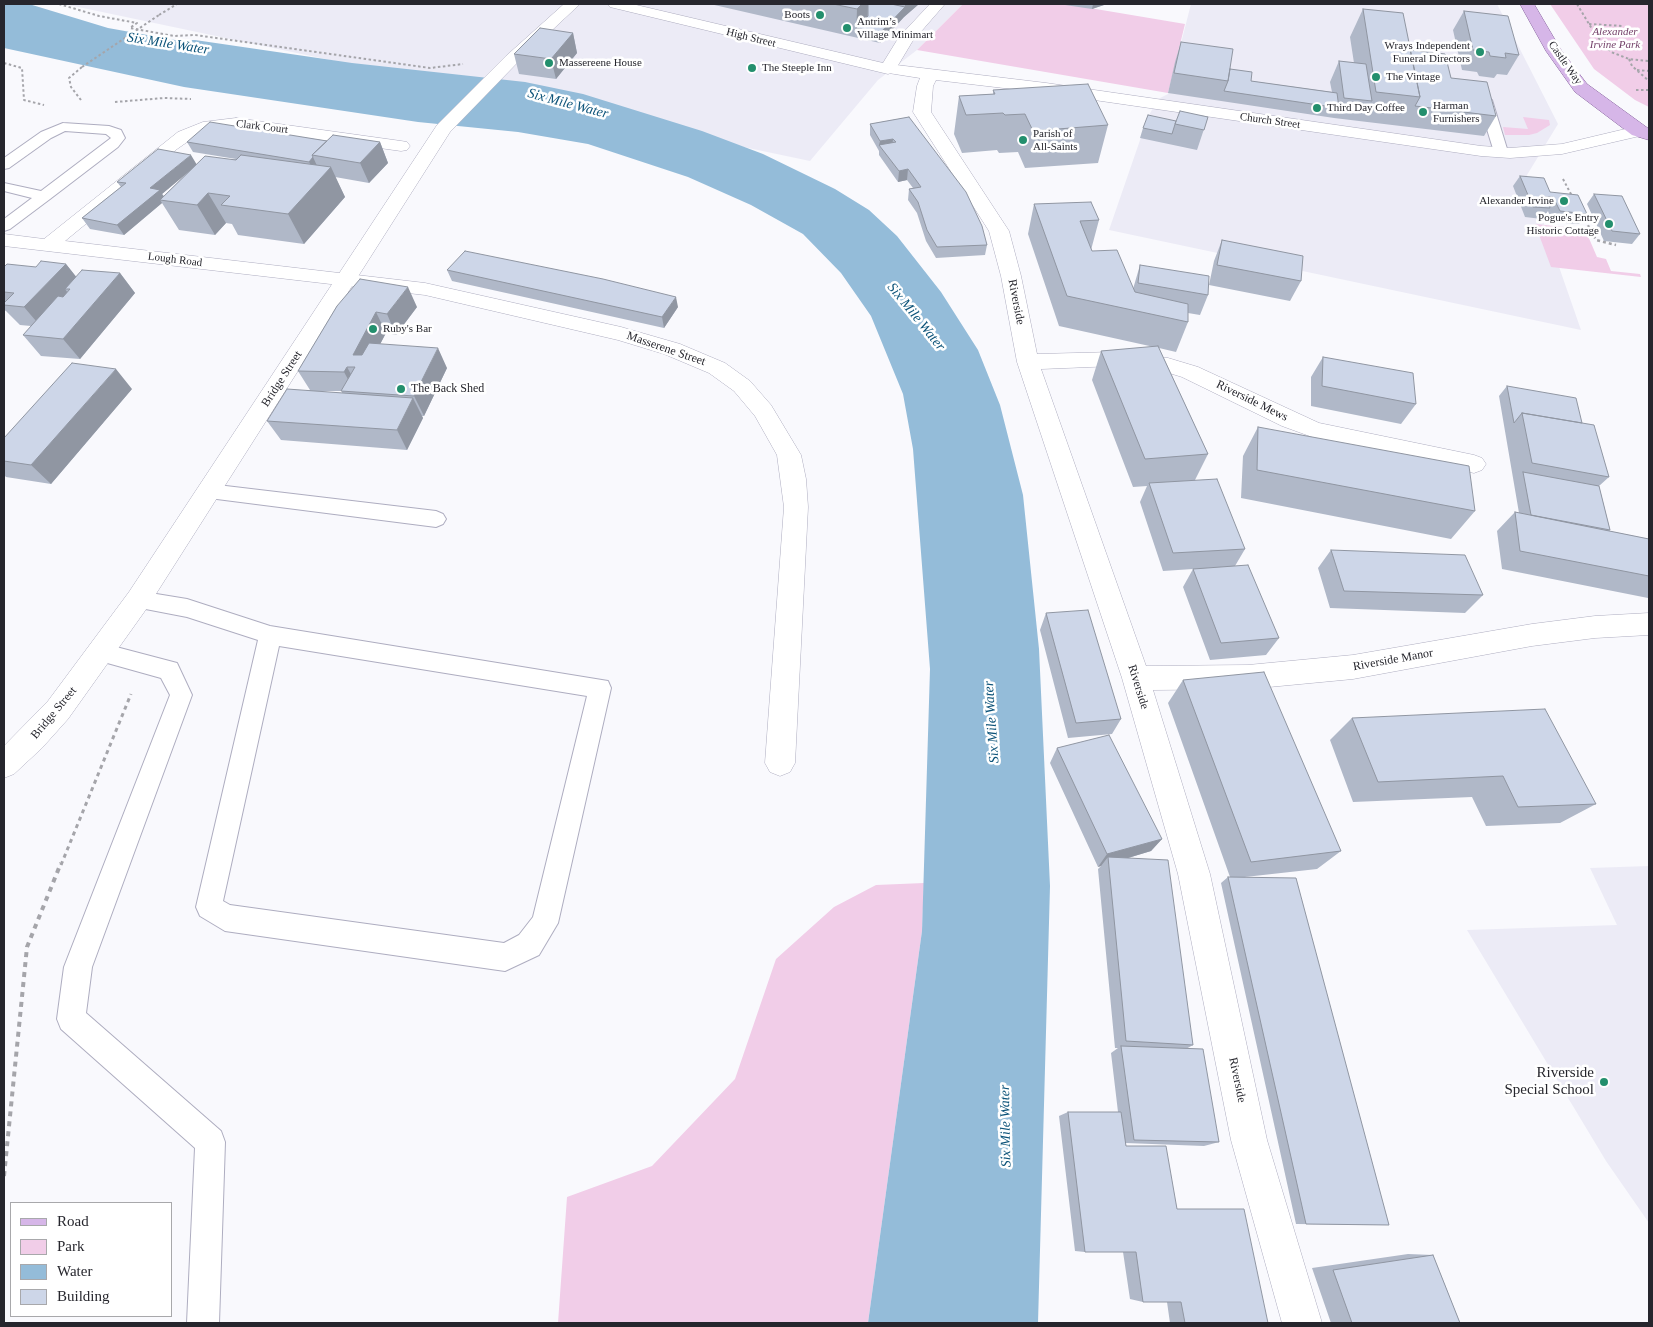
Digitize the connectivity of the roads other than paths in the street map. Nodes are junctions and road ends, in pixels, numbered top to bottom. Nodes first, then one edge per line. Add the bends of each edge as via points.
1 (573, 4) edge
2 (615, 4) edge
3 (938, 4) edge
4 (1527, 4) edge
5 (642, 7) edge
6 (888, 69) junction
7 (929, 76) junction
8 (1485, 100) edge
9 (1644, 133) edge
10 (401, 146) dead end
11 (1501, 152) junction
12 (4, 165) edge
13 (4, 187) edge
14 (44, 196) junction
15 (4, 226) edge
16 (4, 240) edge
17 (48, 245) junction
18 (346, 281) junction
19 (1028, 362) junction
20 (1474, 464) dead end
21 (208, 491) junction
22 (436, 518) dead end
23 (138, 600) junction
24 (1649, 624) edge
25 (270, 635) junction
26 (101, 652) junction
27 (1136, 678) junction
28 (780, 763) dead end
29 (4, 765) edge
30 (203, 1323) edge
31 (1302, 1323) edge

1 - 18 street, Bridge Street via 512,59 443,129
2 - 5 street, High Street
3 - 6 street via 905,40
4 - 9 main road, Castle Way via 1574,80
5 - 6 street, High Street
6 - 7 street, Church Street
7 - 11 street, Church Street via 1046,88 1453,149
7 - 19 street, Riverside via 922,112 998,232 1011,276
8 - 11 lane
9 - 11 street, Church Street via 1562,149
10 - 17 street, Clark Court via 370,136 236,123 208,126 171,145
12 - 14 lane via 46,134 72,126 116,133 118,138 113,144
13 - 14 lane
14 - 15 lane
16 - 17 street, Lough Road
17 - 18 street, Lough Road
18 - 21 street, Bridge Street
18 - 28 street, Masserene Street via 425,289 621,334 702,361 742,386 777,433 789,455 794,479 796,507
19 - 20 street, Riverside Mews via 1122,359 1168,365 1315,430
19 - 27 street, Riverside
21 - 22 lane
21 - 23 street, Bridge Street
23 - 25 lane via 187,608
23 - 26 street, Bridge Street
24 - 27 street, Riverside Manor via 1532,635 1353,667 1248,676
25 - 25 lane via 210,908 225,918 505,958 529,945 545,923 600,688
26 - 29 street, Bridge Street via 58,710
26 - 30 lane via 169,670 180,694 78,966 71,1019 210,1142
27 - 31 street, Riverside via 1194,874 1249,1140

